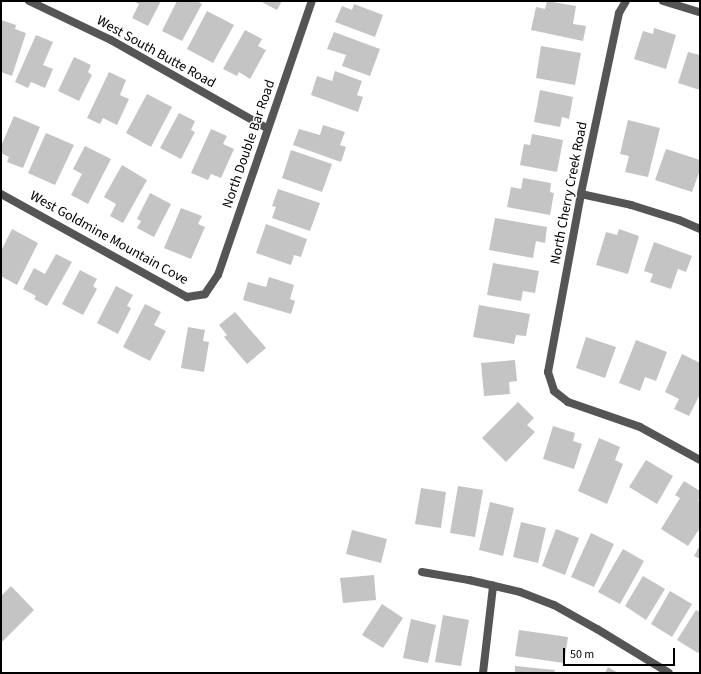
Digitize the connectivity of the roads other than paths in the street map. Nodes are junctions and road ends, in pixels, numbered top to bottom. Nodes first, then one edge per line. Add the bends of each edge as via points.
1 (29, 1) edge
2 (312, 1) edge
3 (626, 1) edge
4 (663, 1) edge
5 (700, 12) edge
6 (268, 130) junction
7 (1, 194) edge
8 (581, 194) junction
9 (700, 229) edge
10 (205, 294) joint
11 (700, 460) edge
12 (422, 572) dead end
13 (493, 586) junction
14 (483, 673) edge
15 (669, 673) edge

1 - 6 street, West South Butte Road via 111,40
2 - 6 street, North Double Bar Road
3 - 8 street, North Cherry Creek Road via 618,13
4 - 5 street
6 - 10 street, North Double Bar Road via 218,275
7 - 10 street, West Goldmine Mountain Cove via 187,296
8 - 9 street via 679,220
8 - 11 street, North Cherry Creek Road via 548,372 554,391 568,402 640,426
12 - 13 street
13 - 14 street
13 - 15 street via 520,592 554,605

